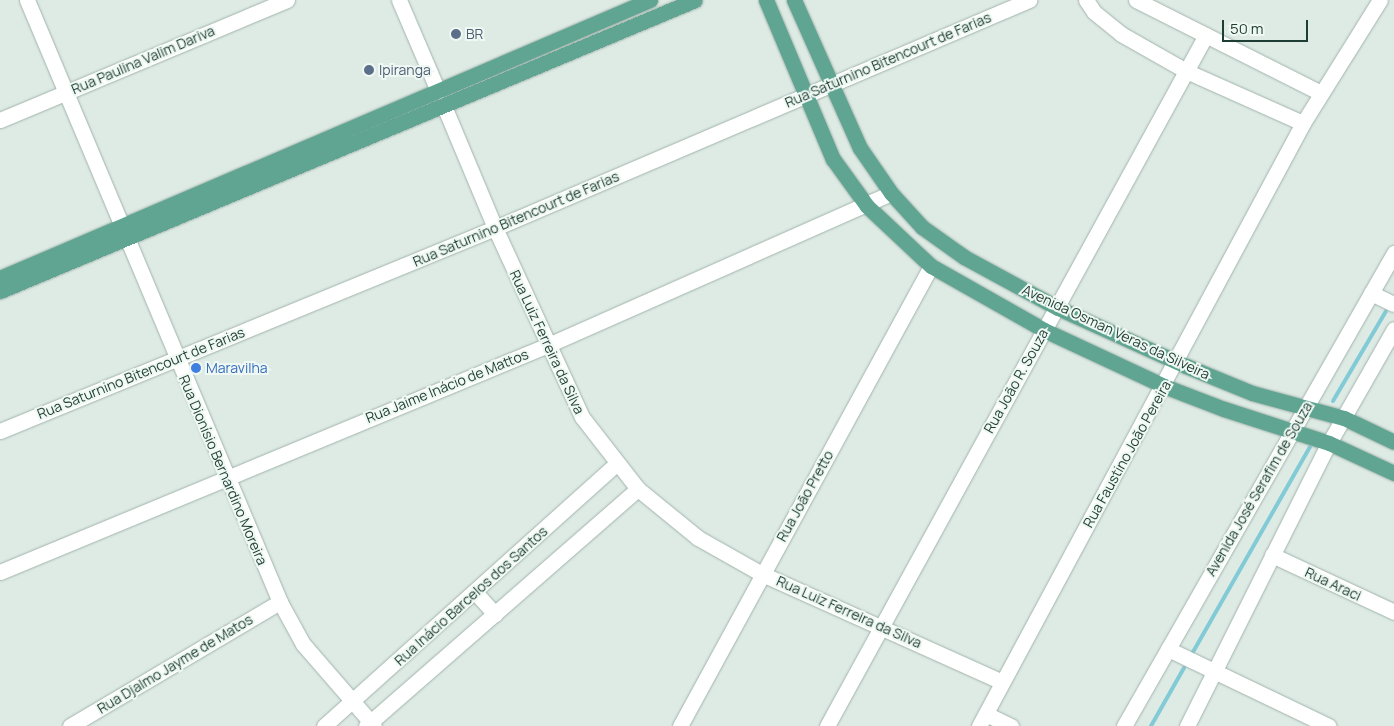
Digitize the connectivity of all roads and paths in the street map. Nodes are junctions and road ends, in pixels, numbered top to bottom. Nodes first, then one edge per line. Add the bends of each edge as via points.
1 (27, 0) edge
2 (287, 0) edge
3 (399, 0) edge
4 (650, 0) edge
5 (695, 0) edge
6 (766, 0) edge
7 (794, 0) edge
8 (1029, 0) edge
9 (1086, 0) edge
10 (1136, 0) edge
11 (1380, 0) edge
12 (1206, 35) junction
13 (1186, 71) junction
14 (830, 85) junction
15 (438, 91) junction
16 (1321, 92) junction
17 (65, 93) junction
18 (807, 95) junction
19 (444, 106) junction
20 (0, 120) edge
21 (1303, 123) junction
22 (892, 193) junction
23 (866, 206) junction
24 (495, 228) junction
25 (124, 233) junction
26 (1394, 253) edge
27 (931, 266) junction
28 (0, 278) edge
29 (0, 291) edge
30 (1371, 293) junction
31 (1394, 304) edge
32 (1058, 308) junction
33 (1394, 329) edge
34 (1044, 330) junction
35 (548, 345) junction
36 (175, 359) junction
37 (1177, 362) junction
38 (1164, 386) junction
39 (1306, 406) junction
40 (1344, 418) junction
41 (1291, 429) junction
42 (0, 431) edge
43 (1394, 442) edge
44 (1329, 443) junction
45 (616, 464) junction
46 (1394, 473) edge
47 (228, 477) junction
48 (638, 488) junction
49 (1272, 555) junction
50 (0, 572) edge
51 (762, 574) junction
52 (475, 592) junction
53 (280, 602) junction
54 (1394, 612) edge
55 (495, 614) junction
56 (881, 626) junction
57 (1168, 649) junction
58 (1214, 673) junction
59 (1002, 682) junction
60 (353, 700) junction
61 (983, 720) edge
62 (370, 725) edge
63 (70, 726) edge
64 (324, 726) edge
65 (680, 726) edge
66 (827, 726) edge
67 (1011, 726) edge
68 (1124, 726) edge
69 (1187, 726) edge
70 (1329, 726) edge

1 - 17 street, Rua Dionísio Bernardino Moreira
2 - 17 street, Rua Paulina Valim Dariva
3 - 15 street
4 - 15 main road
5 - 19 main road
6 - 18 main road, Avenida Osman Veras da Silveira
7 - 14 main road, Avenida Osman Veras da Silveira
8 - 14 street, Rua Saturnino Bitencourt de Farias
9 - 13 street via 1094,12 1121,34
10 - 12 street
11 - 16 street, Rua Faustino João Pereira
12 - 13 street, Rua João R. Souza
12 - 16 street
13 - 21 street
13 - 32 street, Rua João R. Souza
14 - 18 street, Rua Saturnino Bitencourt de Farias
14 - 22 main road, Avenida Osman Veras da Silveira via 860,148
15 - 25 main road
16 - 21 street, Rua Faustino João Pereira
17 - 20 street, Rua Paulina Valim Dariva
17 - 25 street, Rua Dionísio Bernardino Moreira
18 - 23 main road, Avenida Osman Veras da Silveira via 833,159
18 - 24 street, Rua Saturnino Bitencourt de Farias
19 - 24 street, Rua Luiz Ferreira da Silva
19 - 25 main road
21 - 37 street, Rua Faustino João Pereira
22 - 23 street, Rua Jaime Inácio de Mattos
22 - 32 main road, Avenida Osman Veras da Silveira via 922,227 964,257
23 - 27 main road, Avenida Osman Veras da Silveira
23 - 35 street, Rua Jaime Inácio de Mattos
24 - 35 street, Rua Luiz Ferreira da Silva
24 - 36 street, Rua Saturnino Bitencourt de Farias
25 - 28 main road
25 - 29 main road
25 - 36 street, Rua Dionísio Bernardino Moreira
26 - 30 street, Avenida José Serafim de Souza
27 - 34 main road, Avenida Osman Veras da Silveira
27 - 51 street, Rua João Pretto
30 - 31 street
30 - 39 street, Avenida José Serafim de Souza
32 - 34 street, Rua João R. Souza
32 - 37 main road, Avenida Osman Veras da Silveira
33 - 40 street
34 - 38 main road, Avenida Osman Veras da Silveira
34 - 56 street, Rua João R. Souza
35 - 45 street, Rua Luiz Ferreira da Silva via 582,417
35 - 47 street, Rua Jaime Inácio de Mattos
36 - 42 street, Rua Saturnino Bitencourt de Farias
36 - 47 street, Rua Dionísio Bernardino Moreira
37 - 38 street, Rua Faustino João Pereira
37 - 39 main road, Avenida Osman Veras da Silveira via 1252,393
38 - 41 main road, Avenida Osman Veras da Silveira via 1224,409
38 - 59 street, Rua Faustino João Pereira
39 - 40 main road, Avenida Osman Veras da Silveira
39 - 41 street, Avenida José Serafim de Souza
40 - 43 main road, Avenida Osman Veras da Silveira
40 - 44 street
41 - 44 main road, Avenida Osman Veras da Silveira
41 - 57 street, Avenida José Serafim de Souza
44 - 46 main road, Avenida Osman Veras da Silveira
44 - 49 street
45 - 48 street, Rua Luiz Ferreira da Silva
45 - 52 street, Rua Inácio Barcelos dos Santos
47 - 50 street, Rua Jaime Inácio de Mattos
47 - 53 street, Rua Dionísio Bernardino Moreira
48 - 51 street, Rua Luiz Ferreira da Silva via 698,538
48 - 55 street, Rua Inácio Barcelos dos Santos
49 - 54 street, Rua Araci
49 - 58 street
51 - 56 street, Rua Luiz Ferreira da Silva
51 - 65 street, Rua João Pretto
52 - 55 street
52 - 60 street, Rua Inácio Barcelos dos Santos
53 - 60 street, Rua Dionísio Bernardino Moreira via 303,644
53 - 63 street, Rua Djalmo Jayme de Matos
55 - 62 street, Rua Inácio Barcelos dos Santos
56 - 59 street, Rua Luiz Ferreira da Silva
56 - 66 street, Rua João R. Souza
57 - 58 street
57 - 68 street, Avenida José Serafim de Souza
58 - 69 street
58 - 70 street
59 - 61 street, Rua Faustino João Pereira
60 - 62 street, Rua Dionísio Bernardino Moreira
60 - 64 street, Rua Inácio Barcelos dos Santos
61 - 67 street

